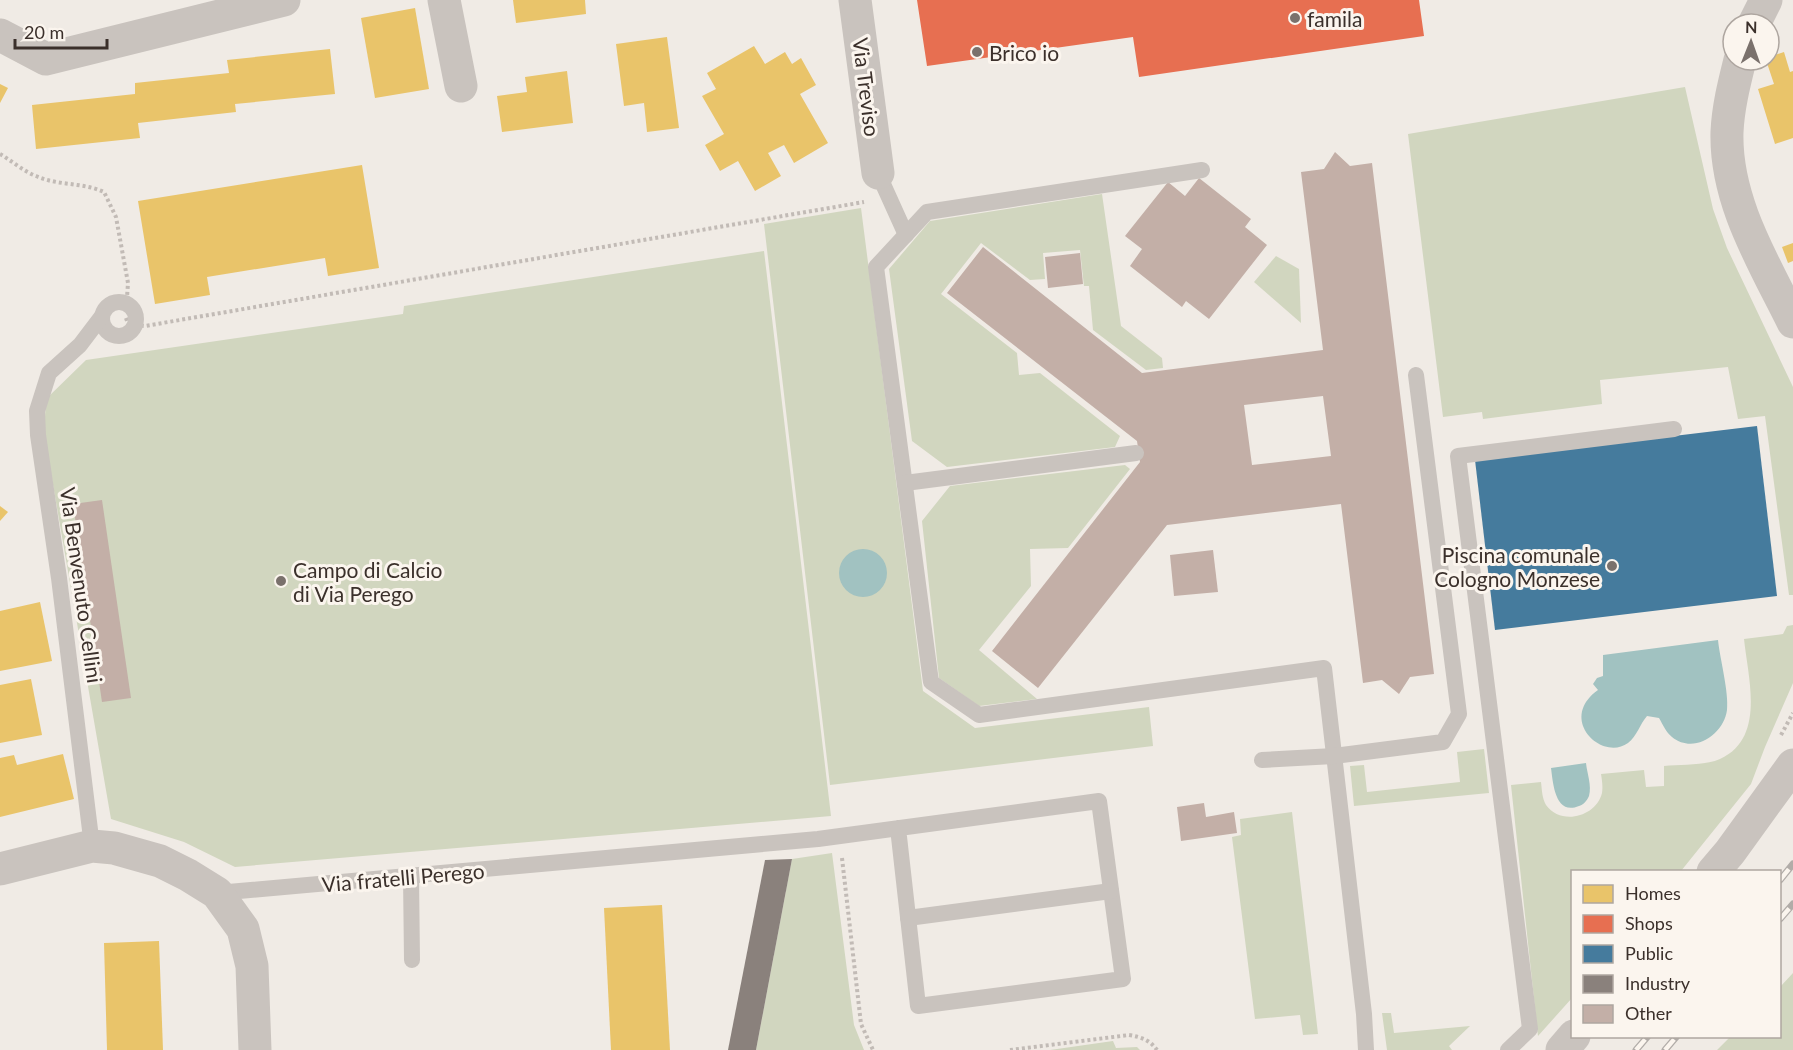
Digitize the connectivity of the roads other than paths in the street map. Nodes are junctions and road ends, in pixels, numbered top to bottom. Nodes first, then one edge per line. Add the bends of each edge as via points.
1 (284, 0) edge
2 (444, 0) edge
3 (855, 0) edge
4 (0, 35) edge
5 (1738, 72) edge
6 (461, 86) dead end
7 (1202, 170) dead end
8 (873, 187) joint
9 (906, 235) junction
10 (102, 316) junction
11 (1793, 322) edge
12 (116, 336) junction
13 (80, 345) junction
14 (1416, 375) dead end
15 (1674, 429) dead end
16 (1136, 453) dead end
17 (905, 483) junction
18 (1334, 756) junction
19 (1262, 760) dead end
20 (1793, 765) edge
21 (898, 828) junction
22 (92, 846) junction
23 (0, 869) edge
24 (1715, 870) edge
25 (411, 876) junction
26 (1111, 891) junction
27 (217, 893) junction
28 (908, 918) junction
29 (412, 960) dead end
30 (1572, 1038) edge
31 (255, 1050) edge
32 (1366, 1050) edge
33 (1508, 1050) edge
34 (1562, 1050) edge

1 - 4 street via 46,60
2 - 6 street
3 - 8 street, Via Treviso
5 - 11 street via 1727,133 1733,179 1746,228
7 - 9 lane via 927,212
8 - 9 lane
9 - 17 lane via 876,267
10 - 12 lane via 105,329
10 - 12 lane via 116,302 127,303 134,309 136,326 129,334
10 - 13 lane, Via Benvenuto Cellini
12 - 13 lane
13 - 22 lane, Via Benvenuto Cellini via 49,373 37,411
14 - 18 lane via 1459,714 1443,742
15 - 33 lane via 1458,456 1530,1029
16 - 17 lane
17 - 18 lane via 931,682 979,716 1324,668
18 - 19 lane
18 - 32 lane
20 - 24 street
21 - 25 lane, Via fratelli Perego via 818,839
21 - 26 lane, Via fratelli Perego via 1099,801
21 - 28 lane
22 - 23 street
22 - 27 street via 160,861
25 - 27 lane, Via fratelli Perego
25 - 29 lane
26 - 28 lane
26 - 28 lane via 1123,979 918,1006
27 - 31 street via 243,929 252,966
30 - 34 street

